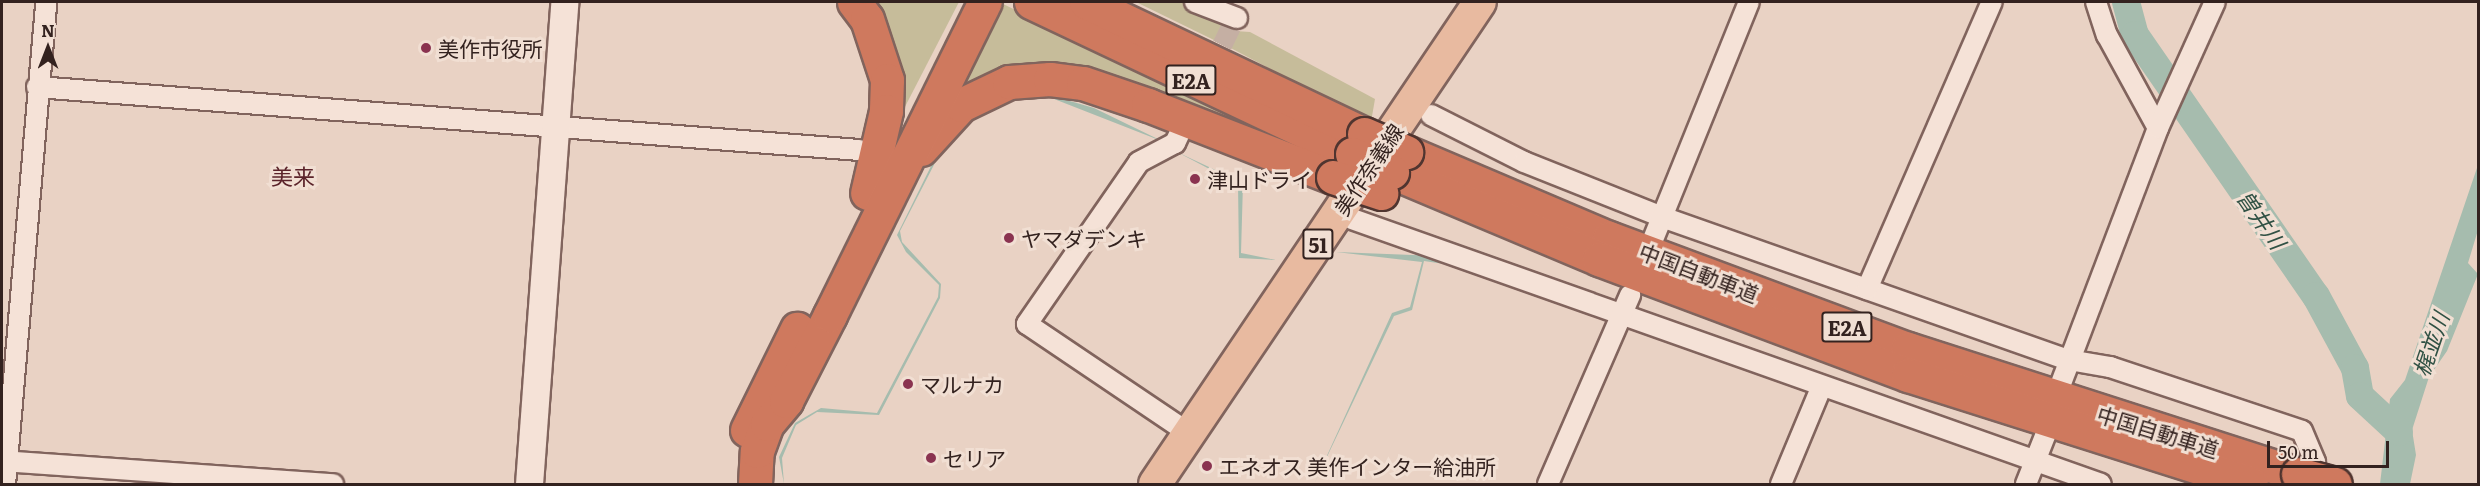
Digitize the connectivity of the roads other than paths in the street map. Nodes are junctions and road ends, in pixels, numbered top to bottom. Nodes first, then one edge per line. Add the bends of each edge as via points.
1 (46, 2) edge
2 (564, 2) edge
3 (854, 2) edge
4 (965, 2) edge
5 (985, 2) edge
6 (1031, 2) edge
7 (1086, 2) edge
8 (1195, 2) edge
9 (1480, 2) edge
10 (1749, 2) edge
11 (1992, 2) edge
12 (2096, 2) edge
13 (2215, 2) edge
14 (1235, 15) edge
15 (37, 87) junction
16 (1431, 115) dead end
17 (2160, 124) junction
18 (1183, 126) tunnel mouth
19 (556, 128) junction
20 (859, 150) dead end
21 (1350, 155) junction
22 (903, 170) junction
23 (1393, 172) junction
24 (867, 193) junction
25 (1662, 217) junction
26 (1352, 219) dead end
27 (1654, 237) dead end
28 (1868, 290) junction
29 (1630, 295) dead end
30 (1620, 318) junction
31 (2069, 360) junction
32 (2060, 386) dead end
33 (1821, 388) junction
34 (1190, 434) junction
35 (2045, 436) dead end
36 (4, 461) edge
37 (2035, 461) junction
38 (2304, 479) edge
39 (5, 484) edge
40 (333, 484) edge
41 (529, 484) edge
42 (742, 484) edge
43 (755, 484) edge
44 (1155, 484) edge
45 (1548, 484) edge
46 (1781, 484) edge
47 (2026, 484) edge
48 (2101, 484) edge
49 (2251, 484) edge
50 (2335, 484) edge

1 - 15 street
2 - 19 street
3 - 24 highway via 867,19 887,80 883,129
4 - 24 highway
5 - 22 highway via 916,134
6 - 21 highway, 中国自動車道 / E2A
7 - 21 highway, 中国自動車道 / E2A
8 - 14 street
9 - 34 main road, 美作奈義線 / 51
10 - 25 street
11 - 28 street
12 - 17 street via 2112,44
13 - 17 street
15 - 19 street
15 - 36 street
16 - 25 street via 1524,162
17 - 31 street
18 - 34 street via 1175,143 1138,162 1027,324
19 - 20 street
19 - 41 street
21 - 22 highway via 1137,102 1083,83 1050,80 1009,82 961,105
21 - 23 highway, 中国自動車道 / E2A, bridge
21 - 23 highway, bridge
22 - 43 highway via 786,401 767,424 757,451
23 - 38 highway, 中国自動車道 / E2A via 1609,238 1908,349
23 - 49 highway, 中国自動車道 / E2A via 1736,312 1908,375
24 - 42 highway via 750,420 740,455
25 - 27 street
25 - 28 street
26 - 30 street
28 - 31 street
29 - 30 street
30 - 33 street
30 - 45 street
31 - 32 street
31 - 38 street via 2110,367 2302,431 2315,462
33 - 37 street
33 - 46 street
34 - 44 main road, 美作奈義線 / 51
35 - 37 street
36 - 39 street
36 - 40 street
37 - 47 street
37 - 48 street
38 - 50 highway, 中国自動車道 / E2A, bridge

